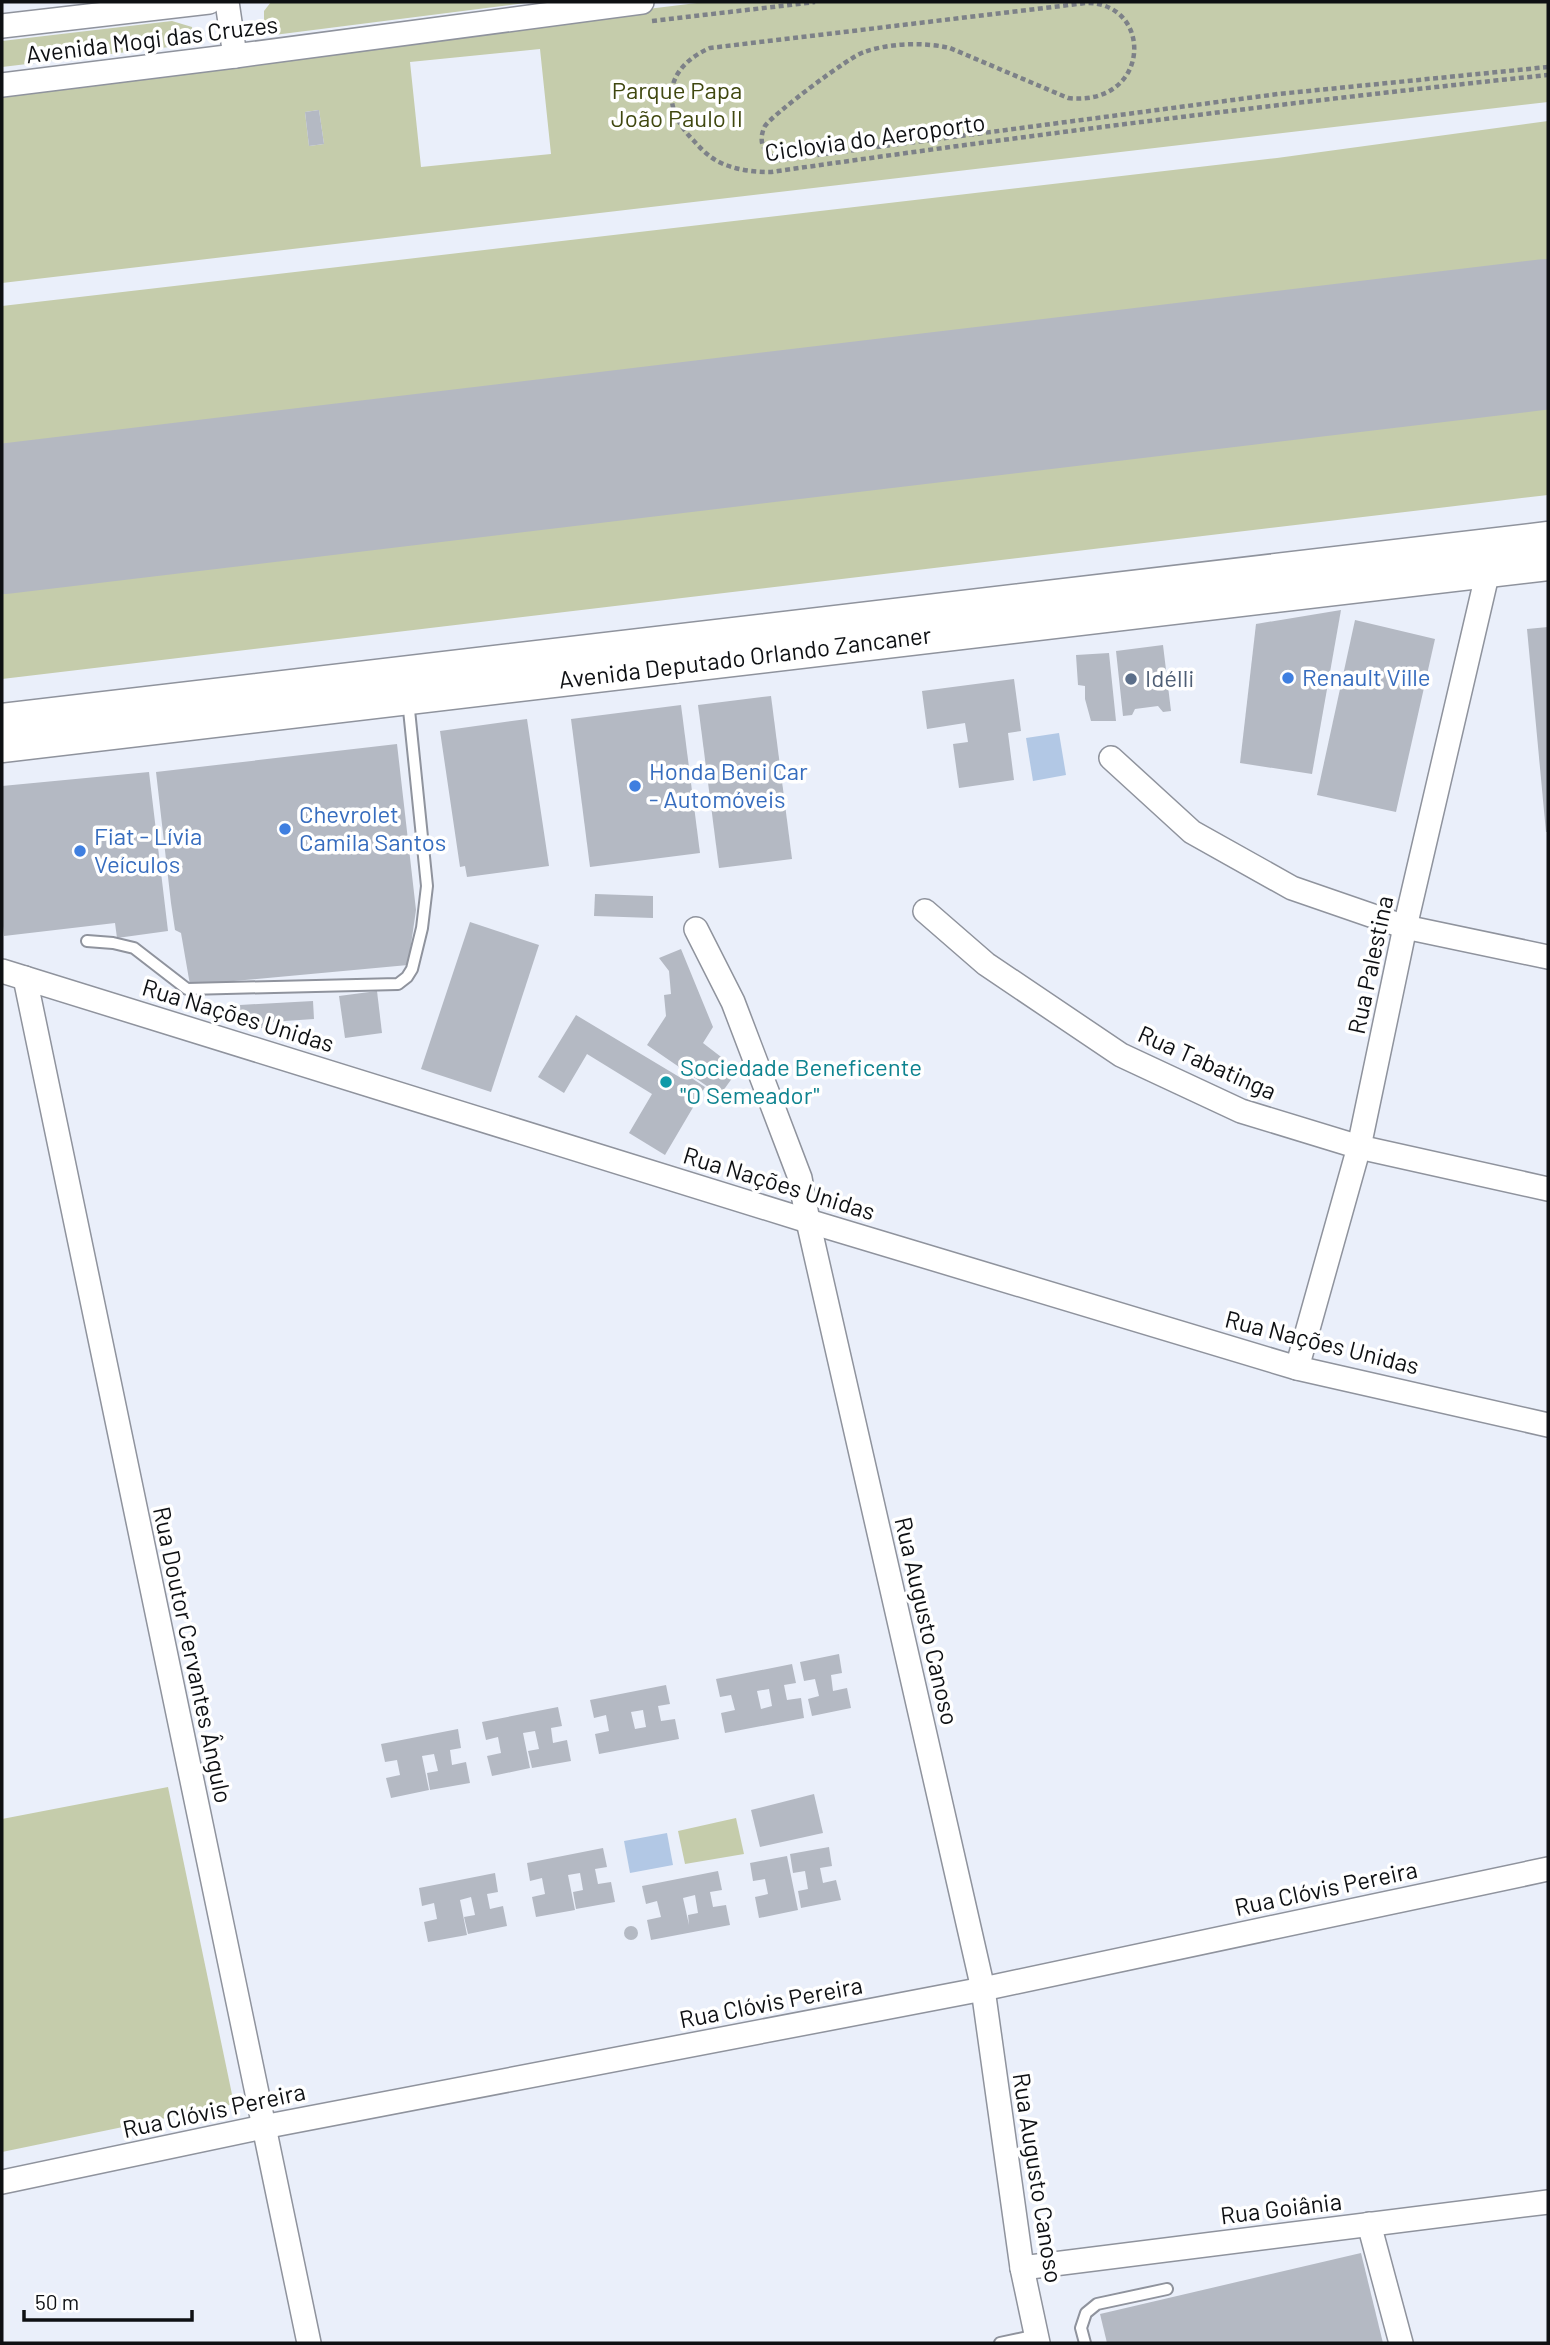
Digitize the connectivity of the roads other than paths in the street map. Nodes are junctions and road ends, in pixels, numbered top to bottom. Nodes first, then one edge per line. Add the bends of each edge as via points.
1 (209, 2) edge
2 (227, 2) edge
3 (642, 2) edge
4 (2, 26) edge
5 (235, 56) junction
6 (2, 85) edge
7 (1548, 551) edge
8 (1487, 558) junction
9 (1418, 566) junction
10 (408, 698) junction
11 (2, 720) edge
12 (2, 746) edge
13 (1111, 758) dead end
14 (925, 911) dead end
15 (1405, 927) junction
16 (696, 929) dead end
17 (87, 941) dead end
18 (1548, 957) edge
19 (2, 971) edge
20 (25, 978) junction
21 (1359, 1147) junction
22 (1548, 1189) edge
23 (808, 1221) junction
24 (1297, 1368) junction
25 (1548, 1424) edge
26 (1548, 1869) edge
27 (983, 1989) junction
28 (263, 2127) junction
29 (2, 2182) edge
30 (1548, 2202) edge
31 (1369, 2224) junction
32 (1021, 2269) junction
33 (1167, 2289) dead end
34 (1037, 2339) edge
35 (309, 2343) edge
36 (1000, 2343) edge
37 (1085, 2343) edge
38 (1401, 2343) edge

1 - 4 street, Avenida Mogi das Cruzes
2 - 5 street
3 - 5 street, Avenida Mogi das Cruzes
5 - 6 street, Avenida Mogi das Cruzes
7 - 8 main road, Avenida Deputado Orlando Zancaner
8 - 9 main road, Avenida Deputado Orlando Zancaner
8 - 15 street, Rua Palestina
9 - 10 main road, Avenida Deputado Orlando Zancaner
9 - 11 main road, Avenida Deputado Orlando Zancaner
10 - 12 main road, Avenida Deputado Orlando Zancaner
10 - 17 lane via 427,886 422,928 410,974 403,981 187,989 134,948
13 - 15 street via 1192,832 1292,888
14 - 21 street, Rua Tabatinga via 986,964 1121,1055 1241,1111
15 - 18 street
15 - 21 street, Rua Palestina
16 - 23 street, Rua Augusto Canoso via 733,1002 800,1178
19 - 20 street, Rua Nações Unidas
20 - 23 street, Rua Nações Unidas
20 - 28 street, Rua Doutor Cervantes Ângulo
21 - 22 street, Rua Tabatinga
21 - 24 street, Rua Palestina
23 - 24 street, Rua Nações Unidas
23 - 27 street, Rua Augusto Canoso
24 - 25 street, Rua Nações Unidas
26 - 27 street, Rua Clóvis Pereira
27 - 28 street, Rua Clóvis Pereira
27 - 32 street, Rua Augusto Canoso
28 - 29 street, Rua Clóvis Pereira
28 - 35 street, Rua Doutor Cervantes Ângulo
30 - 31 street, Rua Goiânia
31 - 32 street, Rua Goiânia
31 - 38 street
32 - 34 street, Rua Augusto Canoso
33 - 37 lane via 1097,2304 1086,2313 1081,2328
34 - 36 lane

